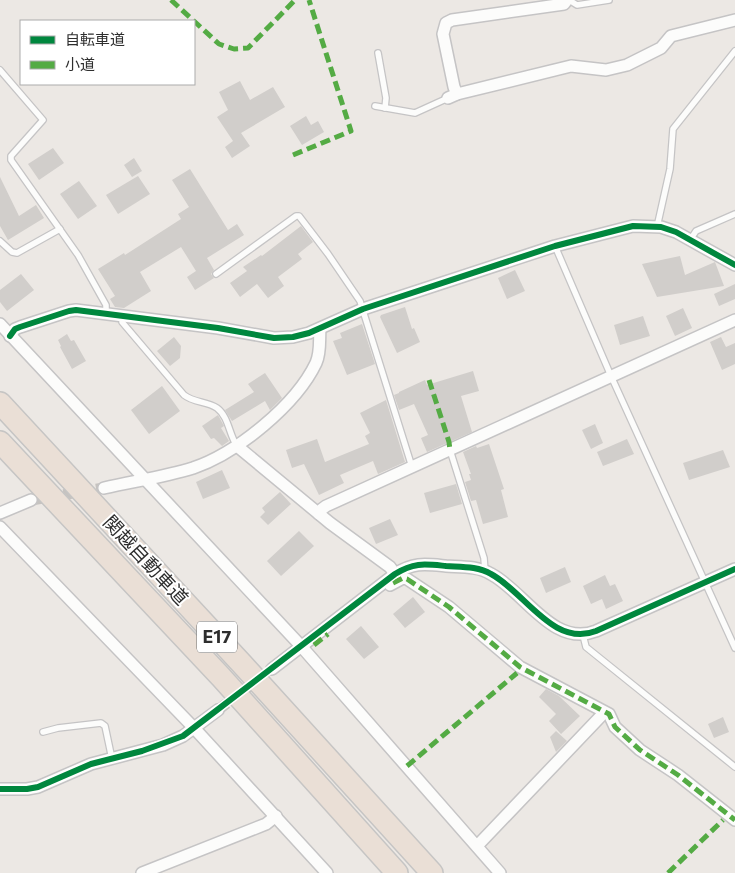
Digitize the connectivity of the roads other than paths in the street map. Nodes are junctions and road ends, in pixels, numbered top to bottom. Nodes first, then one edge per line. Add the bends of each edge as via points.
1 (568, 0) edge
2 (608, 0) edge
3 (735, 20) edge
4 (735, 51) edge
5 (378, 53) dead end
6 (0, 70) edge
7 (452, 96) junction
8 (376, 106) dead end
9 (385, 108) junction
10 (735, 214) edge
11 (658, 227) junction
12 (60, 229) junction
13 (690, 240) junction
14 (0, 241) edge
15 (555, 246) junction
16 (735, 265) edge
17 (216, 274) dead end
18 (363, 309) junction
19 (106, 313) junction
20 (123, 316) junction
21 (735, 320) edge
22 (0, 324) edge
23 (320, 329) junction
24 (10, 336) junction
25 (611, 376) junction
26 (0, 403) edge
27 (0, 442) edge
28 (237, 446) junction
29 (450, 450) junction
30 (412, 467) junction
31 (144, 480) junction
32 (104, 488) tunnel mouth
33 (31, 500) tunnel mouth
34 (0, 513) edge
35 (319, 514) junction
36 (0, 527) edge
37 (735, 569) edge
38 (484, 571) junction
39 (395, 574) junction
40 (705, 582) junction
41 (583, 635) junction
42 (314, 645) dead end
43 (301, 646) junction
44 (735, 648) edge
45 (272, 669) tunnel mouth
46 (218, 710) tunnel mouth
47 (601, 716) dead end
48 (195, 729) junction
49 (43, 732) dead end
50 (112, 758) junction
51 (735, 767) edge
52 (0, 789) edge
53 (276, 816) junction
54 (735, 820) edge
55 (477, 846) junction
56 (142, 873) edge
57 (327, 873) edge
58 (398, 873) edge
59 (432, 873) edge
60 (500, 873) edge

1 - 2 lane via 577,5
1 - 7 street via 564,4 446,23 443,34 454,87
3 - 7 street via 671,36 661,48 627,65 606,70 571,66
4 - 11 lane via 673,129 670,169
5 - 9 lane
6 - 12 lane via 43,120 11,160
7 - 9 lane via 415,113
8 - 9 lane
10 - 13 lane via 696,231
11 - 13 street
11 - 15 street via 633,226
12 - 14 lane via 16,253
12 - 19 lane via 98,289 106,305
13 - 16 street
15 - 18 street
15 - 25 lane
17 - 18 lane via 299,216 342,273
18 - 23 street
18 - 30 lane
19 - 20 street
19 - 24 street via 69,311 15,329
20 - 23 street via 274,338 293,337
20 - 28 lane via 122,322 184,395 219,409
21 - 25 street
22 - 24 street
23 - 28 street via 319,353 310,374 269,421
24 - 31 street
25 - 29 street
25 - 40 lane
26 - 59 highway, 関越自動車道 / E17
27 - 58 highway, 関越自動車道 / E17 via 221,677
28 - 31 street via 204,464
28 - 35 street
29 - 30 street
29 - 38 lane via 484,558
30 - 35 street via 326,506
31 - 32 street
31 - 43 street
33 - 34 street
35 - 39 street
36 - 48 street
37 - 40 street
38 - 39 street via 417,564
38 - 41 street via 495,576 559,629
39 - 43 street
40 - 41 street
40 - 44 lane
41 - 51 lane via 586,647
42 - 54 street via 396,582 407,579 449,607 520,667 609,714 615,727 640,750
43 - 45 street
43 - 55 street
46 - 48 street
47 - 55 street
48 - 50 street via 163,745
48 - 53 street
49 - 50 lane via 101,723 105,726
50 - 52 street via 38,787
53 - 56 street via 266,824
53 - 57 street
55 - 60 street

